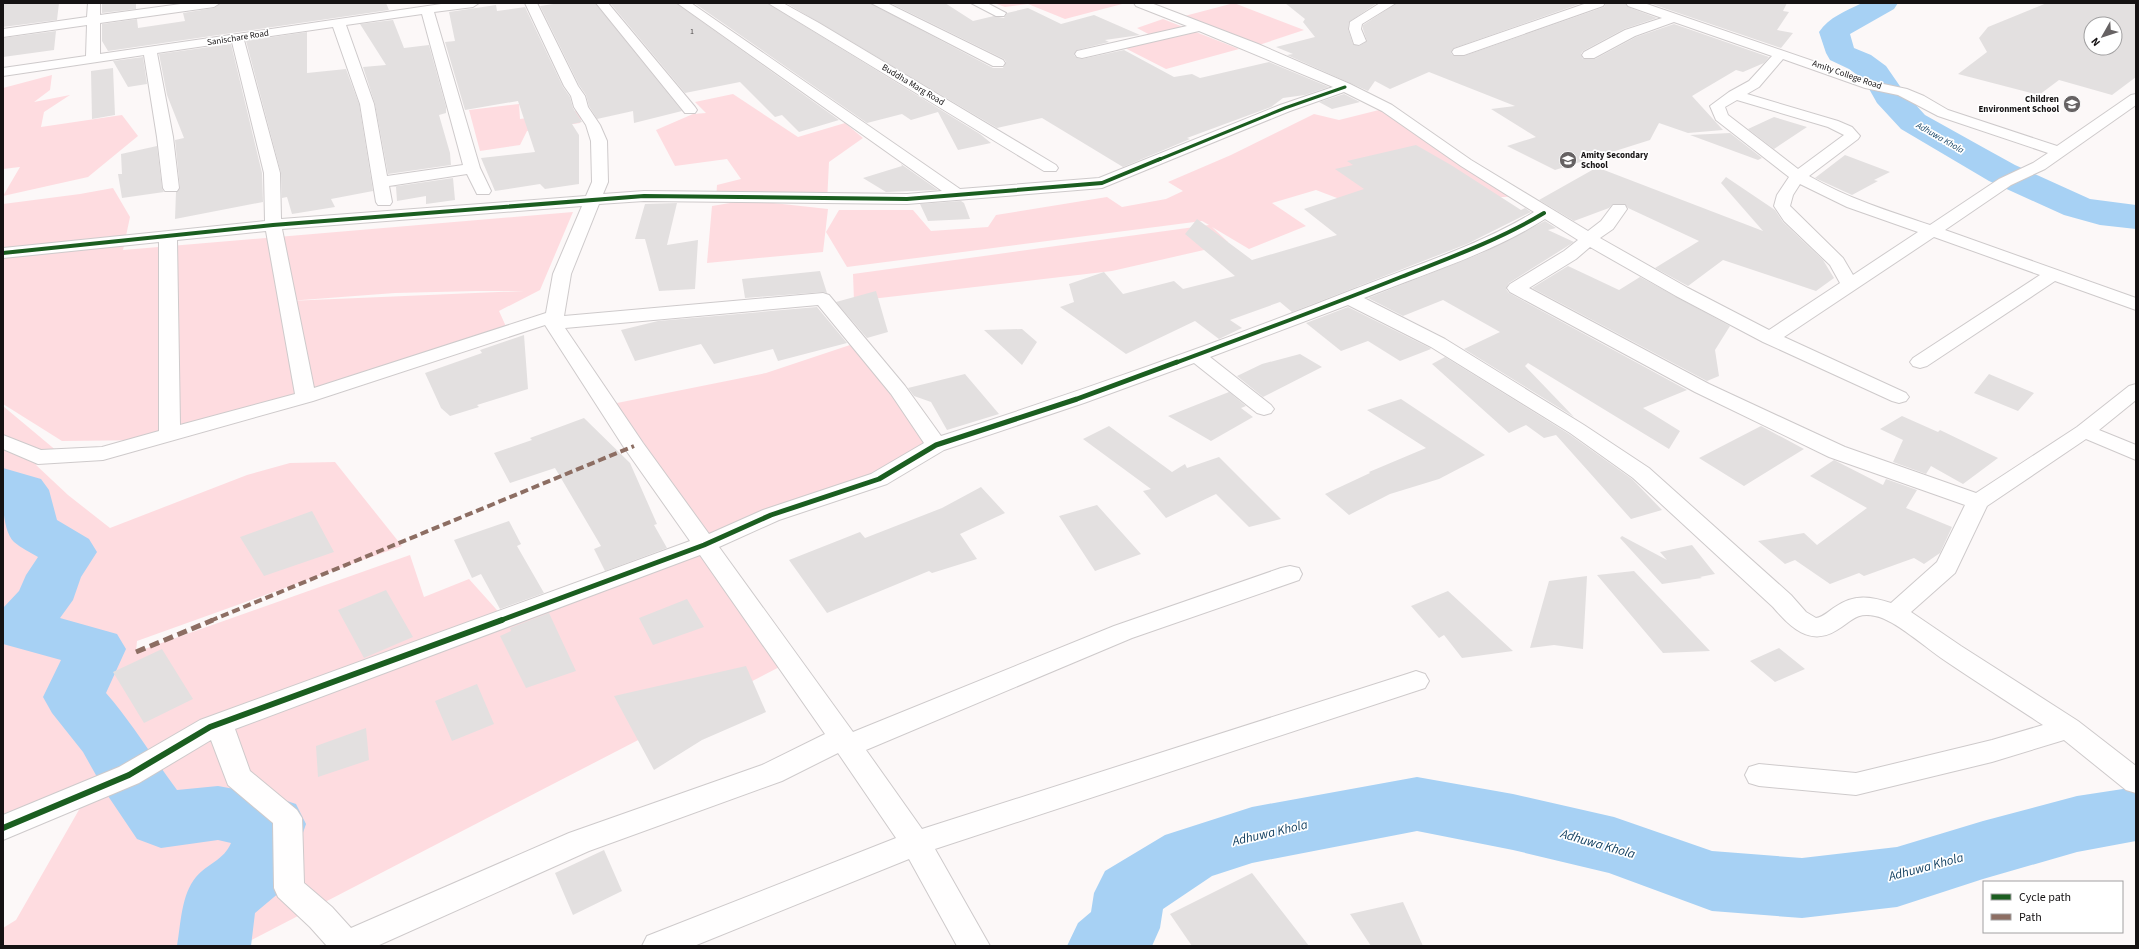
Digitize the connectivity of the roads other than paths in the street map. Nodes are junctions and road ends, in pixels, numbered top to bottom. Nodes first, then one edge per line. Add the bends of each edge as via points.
1 (94, 3) edge
2 (214, 3) edge
3 (473, 3) edge
4 (531, 3) edge
5 (602, 3) edge
6 (683, 3) edge
7 (774, 3) edge
8 (878, 3) edge
9 (977, 3) edge
10 (1140, 3) edge
11 (1390, 3) edge
12 (1599, 3) edge
13 (1632, 3) edge
14 (427, 10) junction
15 (1000, 13) dead end
16 (1673, 18) junction
17 (93, 20) junction
18 (338, 22) junction
19 (1198, 27) junction
20 (3, 33) edge
21 (237, 38) junction
22 (1359, 41) dead end
23 (150, 51) junction
24 (1458, 52) dead end
25 (1781, 53) junction
26 (1082, 54) dead end
27 (1589, 55) dead end
28 (93, 59) junction
29 (998, 62) dead end
30 (3, 72) edge
31 (1345, 87) junction
32 (1734, 95) junction
33 (2136, 98) edge
34 (690, 110) dead end
35 (2060, 152) junction
36 (472, 168) junction
37 (1050, 168) dead end
38 (1798, 176) junction
39 (381, 182) junction
40 (170, 188) dead end
41 (483, 192) dead end
42 (957, 194) junction
43 (591, 200) junction
44 (384, 202) dead end
45 (1620, 209) dead end
46 (1544, 213) junction
47 (273, 226) junction
48 (1932, 230) junction
49 (168, 236) junction
50 (1589, 239) junction
51 (3, 253) edge
52 (2052, 275) junction
53 (1850, 285) junction
54 (1349, 298) junction
55 (2136, 304) edge
56 (553, 320) junction
57 (1770, 338) junction
58 (1196, 355) junction
59 (1920, 362) dead end
60 (2136, 390) edge
61 (306, 397) junction
62 (1899, 397) dead end
63 (1264, 410) dead end
64 (2084, 430) junction
65 (170, 434) junction
66 (3, 442) edge
67 (936, 445) junction
68 (2136, 453) edge
69 (1978, 502) junction
70 (704, 546) junction
71 (1290, 574) dead end
72 (1895, 612) junction
73 (1416, 681) dead end
74 (219, 724) junction
75 (2068, 728) junction
76 (845, 742) junction
77 (1759, 775) dead end
78 (2136, 782) edge
79 (3, 828) edge
80 (916, 843) junction
81 (346, 945) edge
82 (658, 946) edge
83 (974, 946) edge

1 - 17 street
2 - 17 street
3 - 14 street, Sanischare Road
4 - 43 street via 578,96 581,107 593,125 598,141 600,182
5 - 34 street
6 - 42 street
7 - 37 street, Buddha Marg Road
8 - 29 street
9 - 15 street
10 - 19 street
11 - 22 street via 1356,22 1355,29
12 - 24 street
13 - 16 street, Amity College Road
14 - 18 street, Sanischare Road
14 - 36 street
16 - 25 street, Amity College Road
16 - 27 street via 1630,33
17 - 20 street
17 - 28 street
18 - 21 street, Sanischare Road
18 - 39 street via 367,104
19 - 26 street
19 - 31 street via 1253,47
21 - 23 street, Sanischare Road
21 - 47 street via 272,173
23 - 28 street, Sanischare Road
23 - 40 street via 165,137
25 - 32 street via 1754,84
25 - 35 street, Amity College Road via 1870,85 1902,92 1943,113
28 - 30 street, Sanischare Road
31 - 42 street via 1285,108 1102,183
31 - 46 street via 1391,111
32 - 38 street via 1717,106 1721,117
32 - 38 street via 1833,124 1854,136
33 - 35 street
35 - 48 street via 2039,166 2005,182
36 - 39 street
36 - 41 street
38 - 48 street via 1848,202
38 - 53 street via 1785,195 1782,206 1790,217 1837,262
39 - 44 street
42 - 43 street via 906,199 644,196
43 - 47 street
43 - 56 street via 562,274
45 - 50 street via 1607,225
46 - 50 street
46 - 54 street via 1469,250
47 - 49 street
47 - 61 street
48 - 52 street via 2010,257
48 - 53 street
49 - 51 street
49 - 65 street
50 - 57 street
50 - 69 street via 1570,255 1516,288 1702,388 1837,452
52 - 55 street
52 - 59 street
53 - 57 street
54 - 58 street
54 - 72 street via 1438,343 1577,429 1641,473 1782,601 1797,618 1813,628 1827,625 1854,606 1876,607
56 - 61 street
56 - 67 street via 823,299 898,390
56 - 70 street via 634,446
57 - 62 street
58 - 63 street
58 - 67 street via 1070,401
60 - 64 street
61 - 65 street
64 - 68 street
64 - 69 street
65 - 66 street via 103,453 38,457
67 - 70 street via 879,479 771,515
69 - 72 street via 1947,567
70 - 74 street
70 - 76 street
71 - 76 street via 1123,632
72 - 75 street via 1952,653
73 - 80 street
74 - 79 street via 210,726 129,775
74 - 81 street via 238,777 287,818 289,888
75 - 77 street via 1992,751 1856,784
75 - 78 street
76 - 80 street
76 - 81 street via 772,773 579,842
80 - 82 street
80 - 83 street

